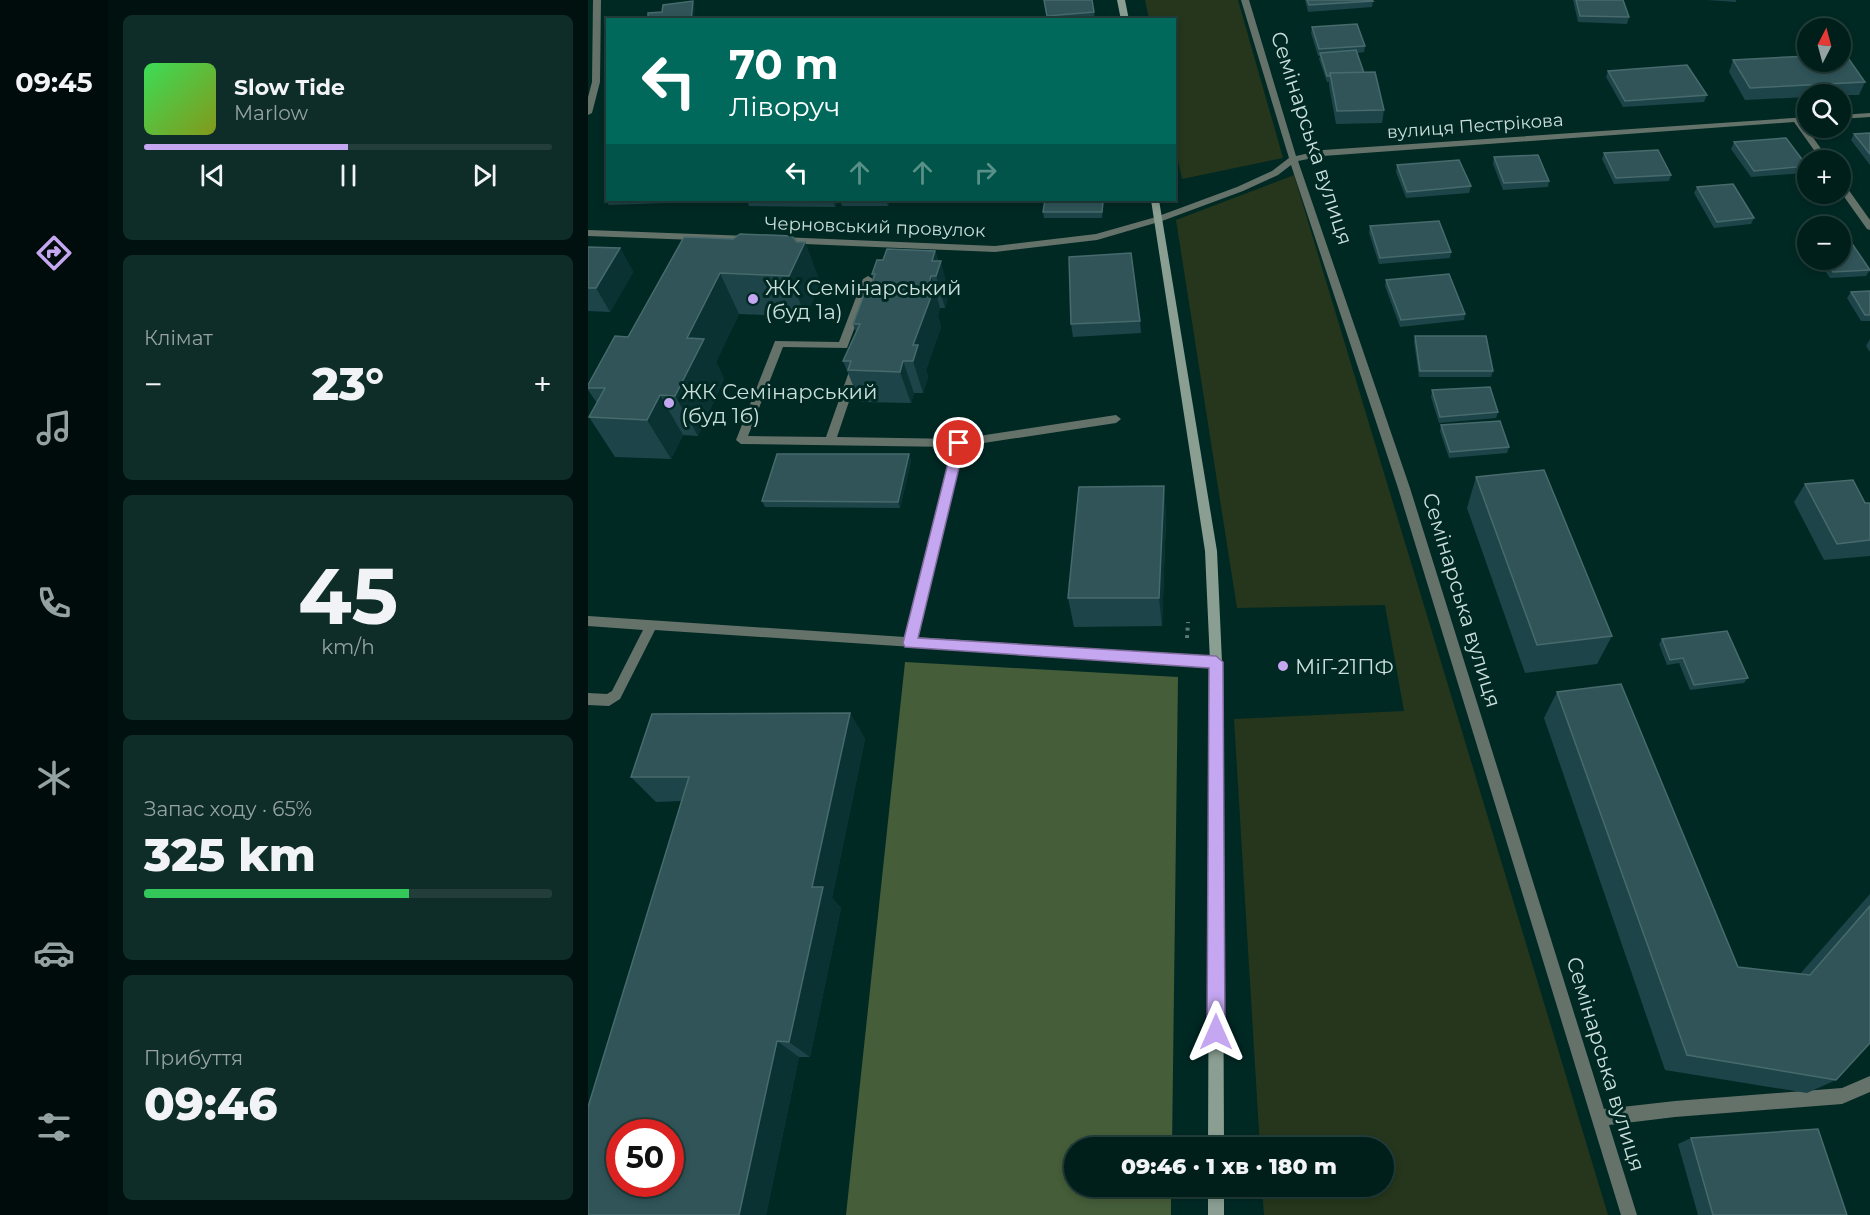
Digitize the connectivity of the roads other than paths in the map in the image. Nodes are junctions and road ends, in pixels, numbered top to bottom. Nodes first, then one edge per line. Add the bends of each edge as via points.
1 (597, 0) edge
2 (1121, 0) edge
3 (1245, 0) edge
4 (1125, 18) edge
5 (588, 113) edge
6 (1870, 115) edge
7 (1851, 116) edge
8 (1796, 120) joint
9 (1818, 150) edge
10 (1293, 159) junction
11 (1851, 200) edge
12 (1155, 201) edge
13 (1159, 219) junction
14 (1870, 227) edge
15 (588, 233) edge
16 (760, 239) edge
17 (771, 240) edge
18 (868, 279) dead end
19 (843, 346) junction
20 (1116, 419) dead end
21 (830, 441) junction
22 (959, 443) junction
23 (588, 621) edge
24 (651, 626) junction
25 (910, 643) junction
26 (1216, 662) junction
27 (588, 699) edge
28 (1870, 1084) edge
29 (1599, 1118) junction
30 (1216, 1137) edge
31 (1216, 1197) edge
32 (1216, 1215) edge
33 (1629, 1215) edge

1 - 5 street via 596,82
2 - 4 main road
3 - 10 street, Семінарська вулиця
6 - 7 street
8 - 9 street
8 - 10 street, вулиця Пестрікова via 1323,153
10 - 13 street, вулиця Пестрікова via 1275,173 1240,189
10 - 29 street, Семінарська вулиця via 1407,499
11 - 14 street
12 - 13 main road
13 - 17 street, Черновський провулок via 1096,237 995,249
13 - 26 main road via 1211,552
15 - 16 street, Черновський провулок
18 - 19 street
19 - 21 street via 857,363
19 - 21 street via 780,343 741,440
20 - 22 street
21 - 22 street
22 - 25 street
23 - 24 street
24 - 25 street
24 - 27 street via 616,695 609,700
25 - 26 street
26 - 30 main road
28 - 29 street via 1842,1096
29 - 33 street, Семінарська вулиця
31 - 32 main road

